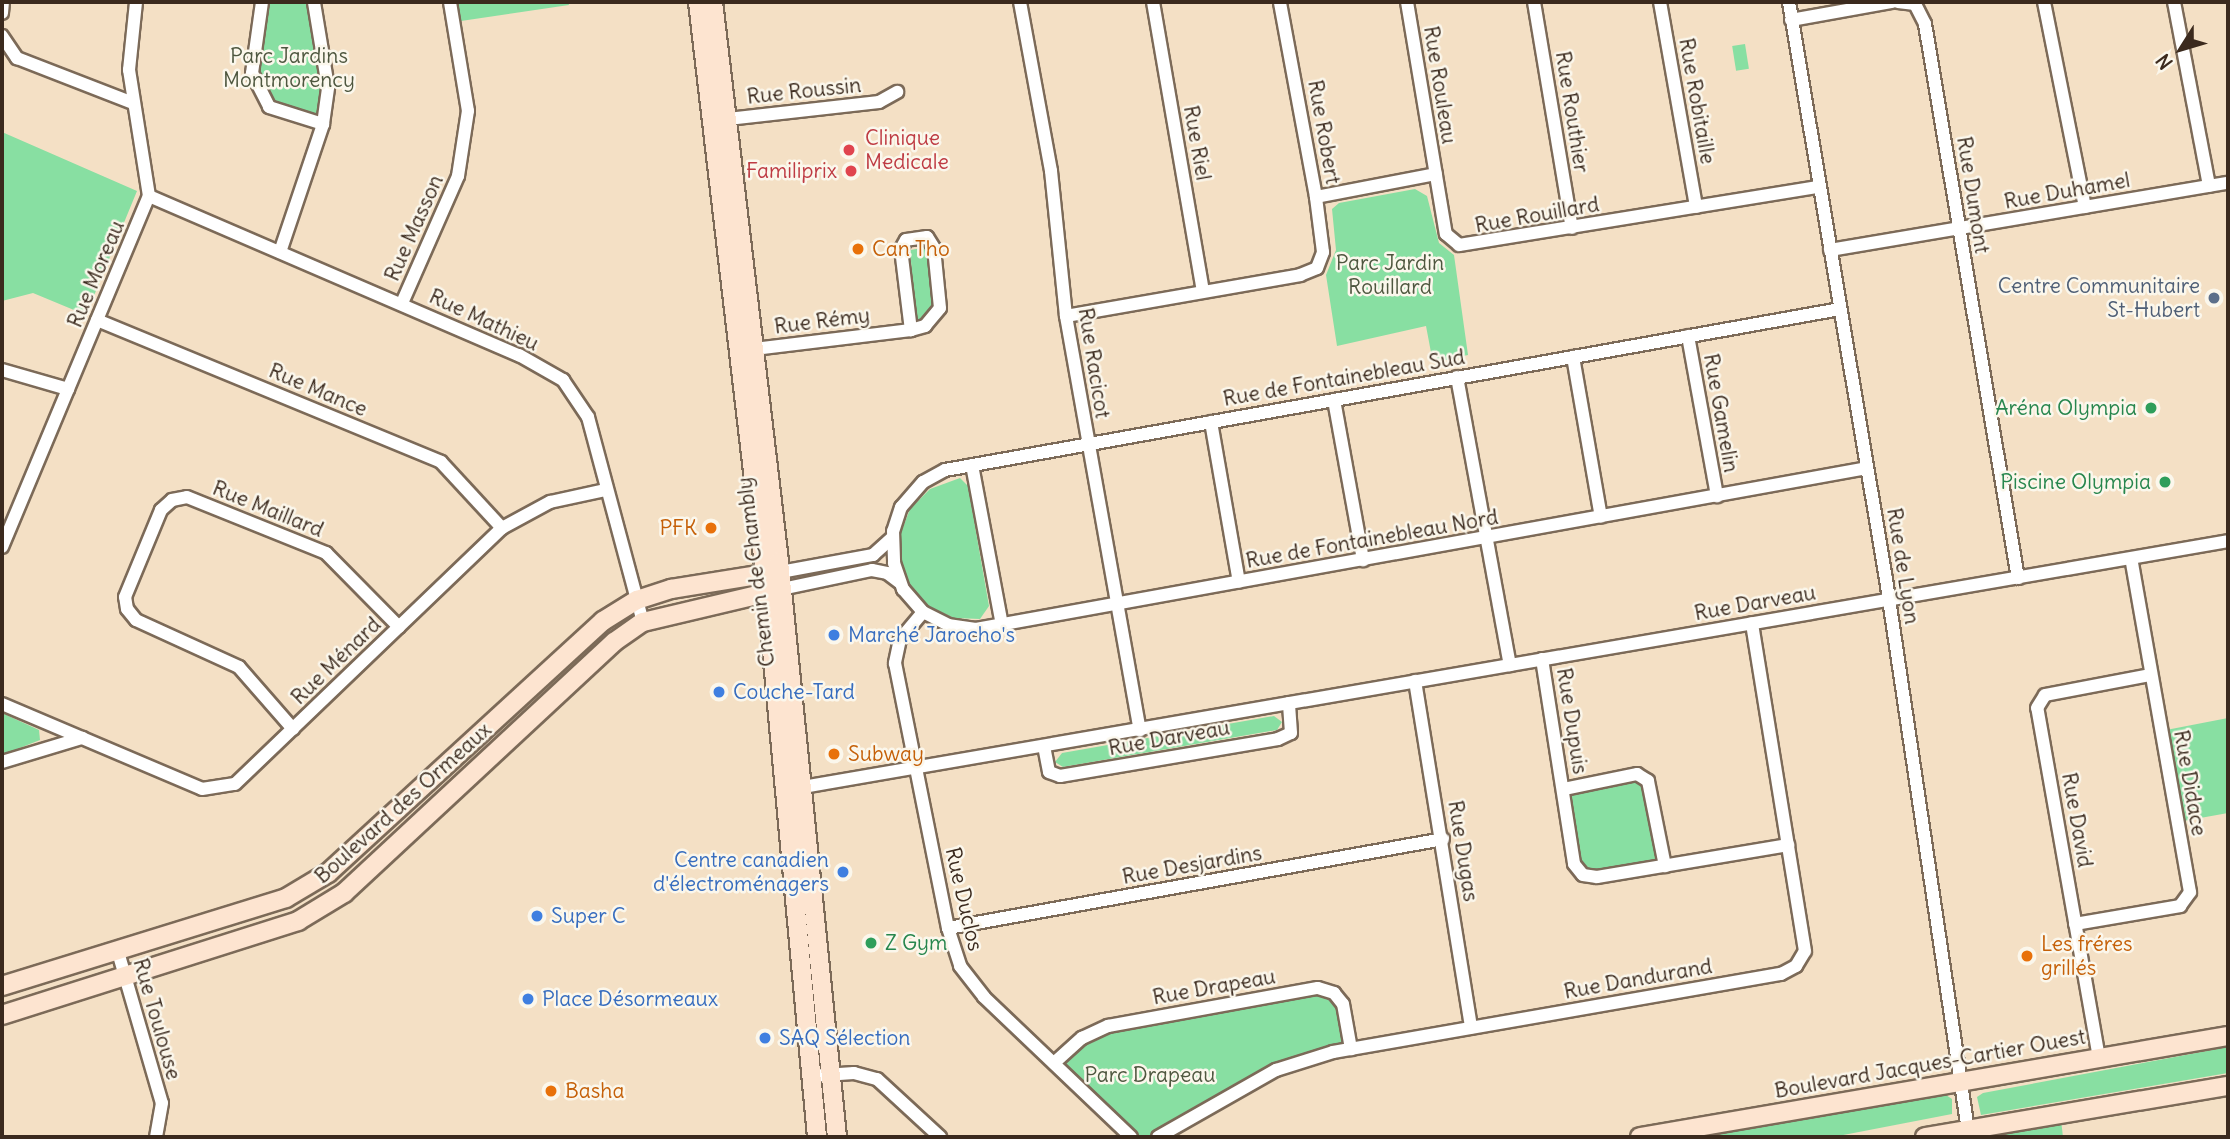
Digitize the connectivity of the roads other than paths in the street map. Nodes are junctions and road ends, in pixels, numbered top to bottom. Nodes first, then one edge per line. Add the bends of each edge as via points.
1 (3, 2) edge
2 (136, 2) edge
3 (262, 2) edge
4 (314, 2) edge
5 (450, 2) edge
6 (698, 2) edge
7 (713, 2) edge
8 (1153, 2) edge
9 (1280, 2) edge
10 (1407, 2) edge
11 (1534, 2) edge
12 (1660, 2) edge
13 (1789, 2) edge
14 (1892, 2) edge
15 (1898, 2) edge
16 (2044, 2) edge
17 (2174, 2) edge
18 (1025, 3) edge
19 (2, 13) edge
20 (1791, 20) junction
21 (2, 36) edge
22 (897, 92) dead end
23 (133, 103) junction
24 (719, 120) junction
25 (323, 124) junction
26 (1436, 174) junction
27 (2228, 183) edge
28 (2209, 186) junction
29 (1818, 187) junction
30 (149, 196) junction
31 (1316, 197) junction
32 (1696, 207) junction
33 (2085, 207) junction
34 (1572, 228) junction
35 (1958, 230) junction
36 (1830, 250) junction
37 (280, 252) junction
38 (1203, 291) junction
39 (402, 303) junction
40 (1840, 309) junction
41 (1066, 316) junction
42 (97, 320) junction
43 (911, 330) junction
44 (1688, 336) junction
45 (745, 350) junction
46 (1573, 357) junction
47 (2, 370) edge
48 (1457, 377) junction
49 (68, 388) junction
50 (1334, 400) junction
51 (1211, 422) junction
52 (1088, 444) junction
53 (972, 464) junction
54 (1867, 468) junction
55 (605, 490) junction
56 (1717, 496) junction
57 (1601, 517) junction
58 (502, 528) junction
59 (892, 538) junction
60 (1486, 538) junction
61 (2228, 541) edge
62 (2, 547) edge
63 (2131, 559) junction
64 (1363, 560) junction
65 (2018, 578) junction
66 (773, 582) junction
67 (899, 582) junction
68 (1239, 582) junction
69 (1889, 598) junction
70 (637, 600) junction
71 (1116, 604) junction
72 (923, 612) junction
73 (643, 622) junction
74 (1752, 623) junction
75 (1002, 625) junction
76 (399, 627) junction
77 (1542, 659) junction
78 (1510, 665) junction
79 (2150, 675) junction
80 (1415, 681) junction
81 (1289, 703) junction
82 (2, 704) edge
83 (293, 729) junction
84 (1140, 730) junction
85 (82, 738) junction
86 (1044, 746) junction
87 (2, 762) edge
88 (916, 768) junction
89 (803, 787) junction
90 (1564, 789) junction
91 (1443, 839) junction
92 (1788, 845) junction
93 (1665, 866) junction
94 (2075, 924) junction
95 (948, 928) junction
96 (118, 953) junction
97 (126, 978) junction
98 (2, 986) edge
99 (2, 1015) edge
100 (1471, 1028) junction
101 (2228, 1037) edge
102 (1351, 1049) junction
103 (2099, 1058) junction
104 (1054, 1063) junction
105 (831, 1075) junction
106 (810, 1076) junction
107 (1961, 1081) junction
108 (2228, 1086) edge
109 (1968, 1134) edge
110 (156, 1137) edge
111 (817, 1137) edge
112 (837, 1137) edge
113 (940, 1137) edge
114 (1131, 1137) edge
115 (1158, 1137) edge
116 (1640, 1137) edge
117 (1925, 1137) edge

1 - 19 street
2 - 23 street via 130,49
3 - 25 street via 252,73 269,107
4 - 25 street via 328,88
5 - 39 street, Rue Masson via 468,111 458,176
6 - 24 main road, Chemin de Chambly
7 - 24 main road, Chemin de Chambly
8 - 38 street, Rue Riel
9 - 31 street, Rue Robert
10 - 26 street, Rue Rouleau
11 - 34 street, Rue Routhier
12 - 32 street, Rue Robitaille
13 - 20 street, Rue de Lyon
14 - 20 street
15 - 35 street, Rue Dumont via 1915,4 1925,24
16 - 33 street
17 - 28 street
18 - 41 street, Rue Racicot via 1051,171
20 - 29 street, Rue de Lyon
21 - 23 street via 17,58
22 - 24 street, Rue Roussin via 879,103
23 - 30 street
24 - 45 main road, Chemin de Chambly
25 - 37 street
26 - 31 street
26 - 34 street, Rue Rouillard via 1446,234 1459,245
27 - 28 street, Rue Duhamel
28 - 33 street, Rue Duhamel
29 - 32 street, Rue Rouillard
29 - 36 street, Rue de Lyon
30 - 37 street, Rue Mathieu
30 - 42 street, Rue Moreau
31 - 38 street, Rue Robert via 1323,252 1317,268
32 - 34 street, Rue Rouillard
33 - 35 street, Rue Duhamel
35 - 36 street, Rue Duhamel
35 - 65 street, Rue Dumont
36 - 40 street, Rue de Lyon
37 - 39 street, Rue Mathieu
38 - 41 street
39 - 55 street, Rue Mathieu via 519,355 563,380 588,417
40 - 44 street, Rue de Fontainebleau Sud
40 - 54 street, Rue de Lyon
41 - 52 street, Rue Racicot
42 - 49 street, Rue Moreau
42 - 58 street, Rue Mance via 441,463
43 - 43 street, Rue Rémy via 934,318 940,308 934,248 927,237 906,240 901,249
43 - 45 street, Rue Rémy
44 - 46 street, Rue de Fontainebleau Sud
44 - 56 street, Rue Gamelin
45 - 66 main road, Chemin de Chambly
46 - 48 street, Rue de Fontainebleau Sud
46 - 57 street
47 - 49 street
48 - 50 street, Rue de Fontainebleau Sud
48 - 60 street
49 - 62 street, Rue Moreau
50 - 51 street, Rue de Fontainebleau Sud
50 - 64 street
51 - 52 street, Rue de Fontainebleau Sud
51 - 68 street
52 - 53 street, Rue de Fontainebleau Sud
52 - 71 street, Rue Racicot
53 - 59 street, Rue de Fontainebleau Sud via 937,473 918,487 897,513
53 - 75 street
54 - 56 street, Rue de Fontainebleau Nord
54 - 69 street, Rue de Lyon
55 - 58 street, Rue Ménard via 550,502
55 - 70 street, Rue Mathieu
56 - 57 street, Rue de Fontainebleau Nord
57 - 60 street, Rue de Fontainebleau Nord
58 - 76 street, Rue Ménard
59 - 66 street via 873,555
59 - 67 street
60 - 64 street, Rue de Fontainebleau Nord
60 - 78 street
61 - 63 street, Rue Darveau
63 - 65 street, Rue Darveau
63 - 79 street, Rue Didace
64 - 68 street, Rue de Fontainebleau Nord
65 - 69 street, Rue Darveau
66 - 67 street via 872,570
66 - 70 main road, Boulevard des Ormeaux via 671,589
66 - 73 main road, Boulevard des Ormeaux
66 - 89 main road, Chemin de Chambly
66 - 106 main road, Chemin de Chambly
67 - 72 street, Rue de Fontainebleau Nord
68 - 71 street, Rue de Fontainebleau Nord
69 - 74 street, Rue Darveau
69 - 107 street, Rue de Lyon
70 - 73 street, Rue Mathieu
70 - 96 main road, Boulevard des Ormeaux via 603,621 328,873 286,898
71 - 75 street, Rue de Fontainebleau Nord
71 - 84 street, Rue Racicot
72 - 75 street, Rue de Fontainebleau Nord via 957,627
72 - 88 street, Rue Duclos via 900,639 895,657
73 - 97 main road, Boulevard des Ormeaux via 614,642 344,893 298,920
74 - 77 street, Rue Darveau
74 - 92 street, Rue Dandurand
76 - 83 street, Rue Ménard
76 - 83 street, Rue Maillard via 326,553 187,497 172,500 160,510 125,597 127,609 136,620 239,667
77 - 78 street, Rue Darveau
77 - 90 street, Rue Dupuis
78 - 80 street, Rue Darveau
79 - 94 street, Rue David via 2045,695 2037,708
79 - 94 street, Rue Didace via 2190,892 2180,906
80 - 81 street, Rue Darveau
80 - 91 street, Rue Dugas
81 - 84 street, Rue Darveau
81 - 86 street, Rue Darveau via 1291,733 1278,739 1060,776 1049,772
82 - 85 street, Rue Ménard
83 - 85 street, Rue Ménard via 234,785 211,789
84 - 86 street, Rue Darveau
85 - 87 street
86 - 88 street, Rue Darveau
88 - 89 street, Rue Darveau
88 - 95 street, Rue Duclos
89 - 105 main road, Chemin de Chambly
90 - 93 street, Rue Dupuis via 1574,864 1583,875
90 - 93 street, Rue Dupuis via 1637,774 1648,781
91 - 95 street, Rue Desjardins
91 - 100 street, Rue Dugas
92 - 93 street, Rue Dupuis
92 - 100 street, Rue Dandurand via 1805,951 1796,966 1781,974
94 - 103 street, Rue David
95 - 104 street, Rue Duclos via 960,967 984,997
96 - 97 street, Rue Toulouse
96 - 98 main road, Boulevard des Ormeaux
97 - 99 main road, Boulevard des Ormeaux
97 - 110 street, Rue Toulouse via 162,1103
100 - 102 street, Rue Dandurand
101 - 103 main road, Boulevard Jacques-Cartier Ouest
102 - 104 street, Rue Drapeau via 1343,1004 1334,993 1318,988 1108,1026 1082,1038
102 - 115 street, Rue Dandurand via 1276,1070
103 - 107 main road, Boulevard Jacques-Cartier Ouest
104 - 114 street, Rue Duclos
105 - 106 street
105 - 112 main road, Chemin de Chambly
105 - 113 street via 854,1073 877,1079
106 - 111 main road, Chemin de Chambly
107 - 109 street, Rue de Lyon
107 - 116 main road, Boulevard Jacques-Cartier Ouest
108 - 109 main road
109 - 117 main road

